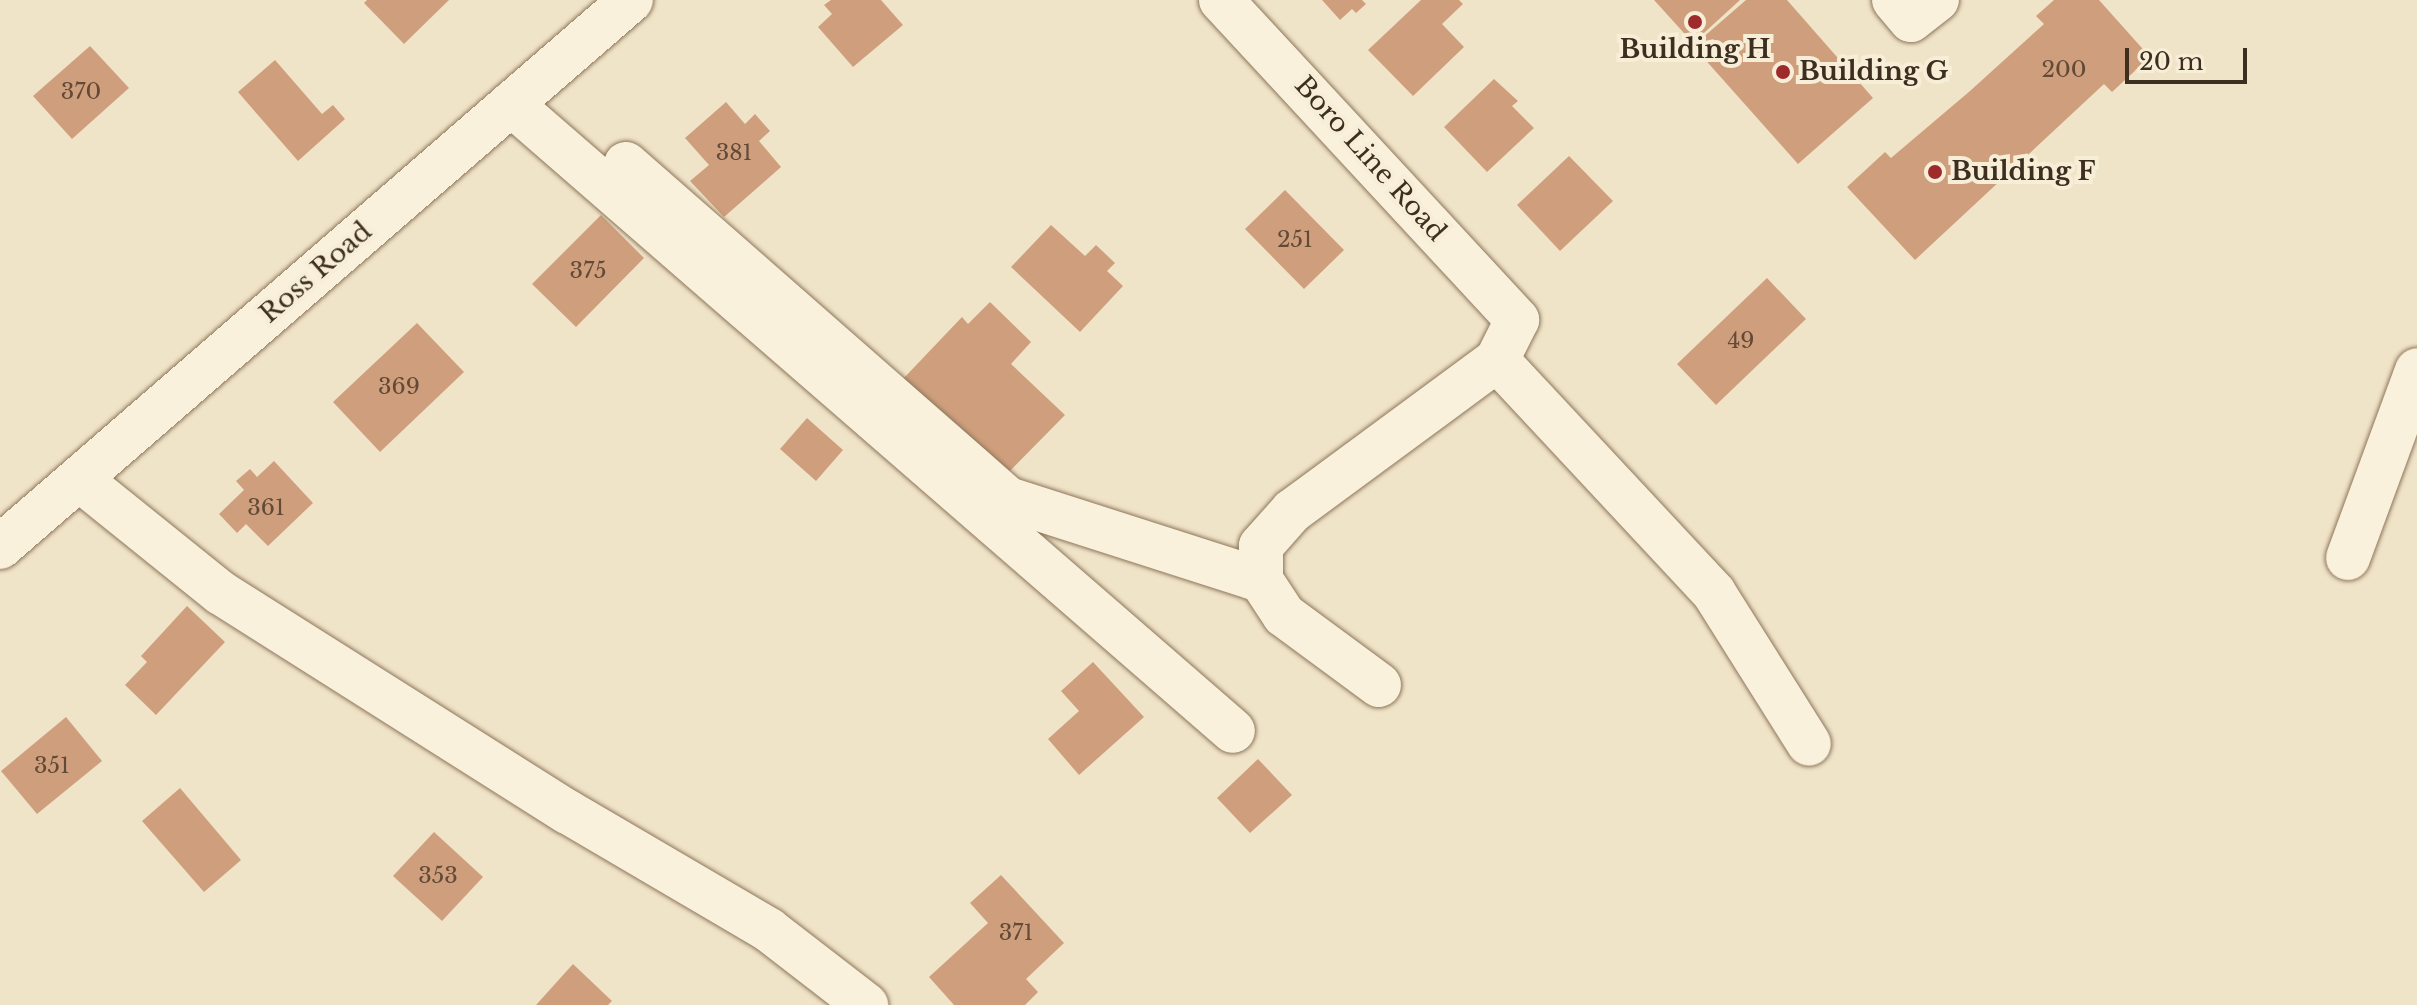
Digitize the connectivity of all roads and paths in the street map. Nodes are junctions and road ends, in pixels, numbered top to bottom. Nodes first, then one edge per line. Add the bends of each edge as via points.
1 (631, 0) edge
2 (1221, 0) edge
3 (1894, 0) edge
4 (1937, 0) edge
5 (522, 95) junction
6 (1497, 360) junction
7 (2417, 370) edge
8 (79, 479) junction
9 (0, 547) edge
10 (2348, 558) dead end
11 (1261, 580) junction
12 (1379, 685) dead end
13 (1233, 731) dead end
14 (1809, 744) dead end
15 (866, 1005) edge

1 - 5 street, Ross Road
2 - 6 street, Boro Line Road via 1517,320
3 - 4 street via 1911,20
5 - 8 street, Ross Road
5 - 11 street via 709,233 1008,499
5 - 13 street
6 - 11 street via 1292,511 1261,546
6 - 14 street via 1714,593
7 - 10 street
8 - 9 street, Ross Road
8 - 15 street via 221,593 568,812 769,930
11 - 12 street via 1284,615

